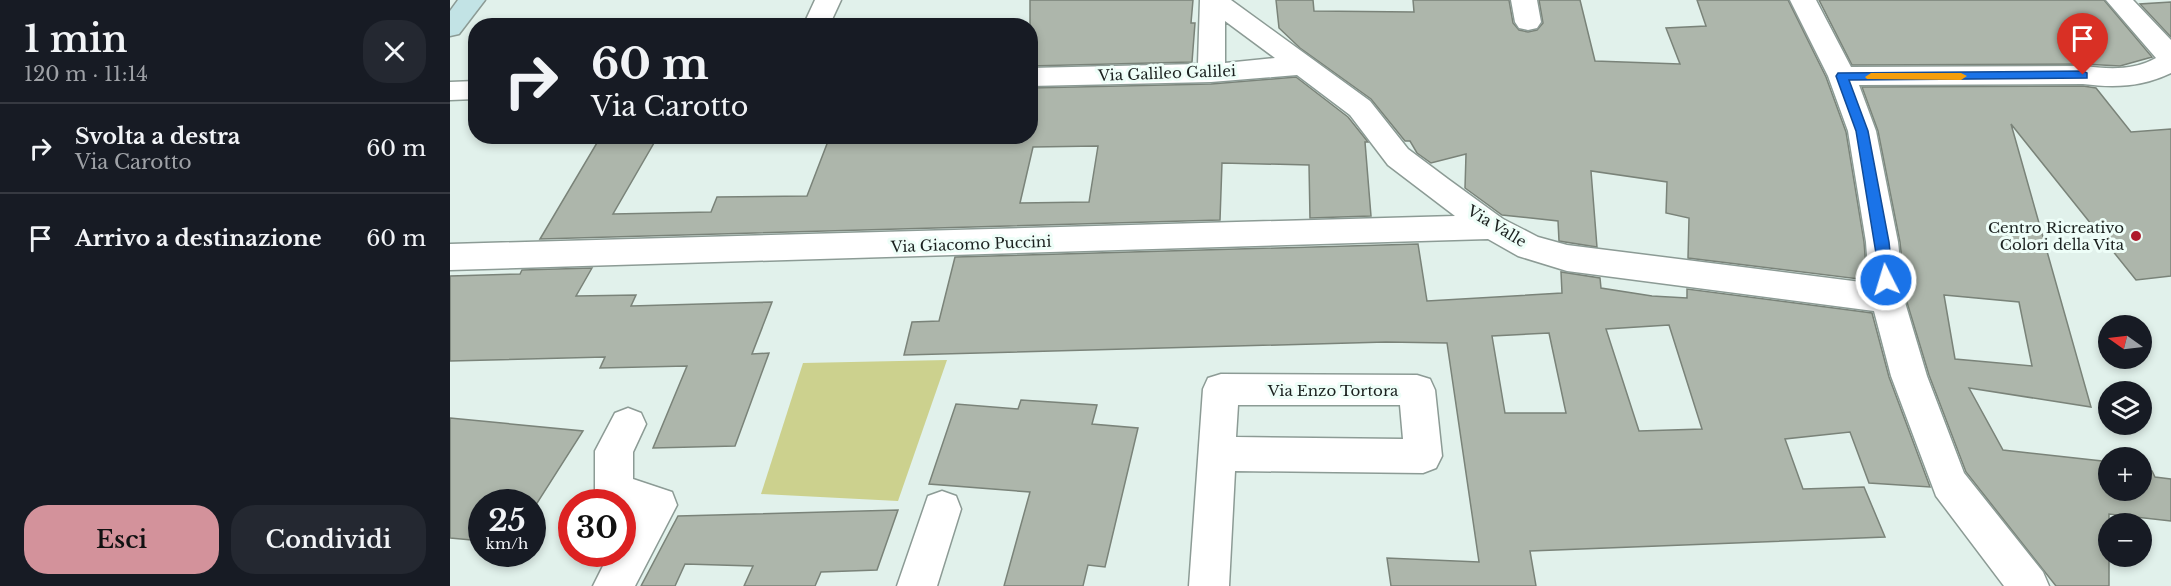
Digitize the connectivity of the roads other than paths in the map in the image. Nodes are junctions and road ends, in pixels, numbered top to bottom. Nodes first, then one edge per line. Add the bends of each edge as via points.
1 (472, 0) edge
2 (828, 0) edge
3 (1214, 0) edge
4 (1803, 0) edge
5 (2120, 0) edge
6 (2128, 0) edge
7 (820, 18) edge
8 (450, 28) edge
9 (2171, 61) edge
10 (1303, 65) junction
11 (1211, 73) junction
12 (1842, 76) junction
13 (1038, 77) edge
14 (468, 90) edge
15 (450, 91) edge
16 (1492, 227) junction
17 (450, 257) edge
18 (1887, 299) junction
19 (628, 424) dead end
20 (1217, 454) junction
21 (942, 509) dead end
22 (613, 586) edge
23 (917, 586) edge
24 (1209, 586) edge
25 (2029, 586) edge

1 - 8 street
2 - 7 street
3 - 10 street, Via Valle
3 - 11 street, Via Valle
4 - 12 street
5 - 6 street
5 - 9 street
9 - 12 street via 2150,74 2115,79 2083,75
10 - 11 street, Via Galileo Galilei
10 - 16 street, Via Valle via 1360,108 1398,157
11 - 13 street, Via Galileo Galilei
12 - 18 street via 1862,131 1882,242
14 - 15 street
16 - 17 street, Via Giacomo Puccini
16 - 18 street, Via Valle via 1528,246 1567,258
18 - 25 street via 1909,376 1949,484
19 - 22 street via 614,451 614,490 658,505
20 - 20 street, Via Enzo Tortora via 1221,389 1417,390 1423,456
20 - 24 street, Via Enzo Tortora
21 - 23 street

